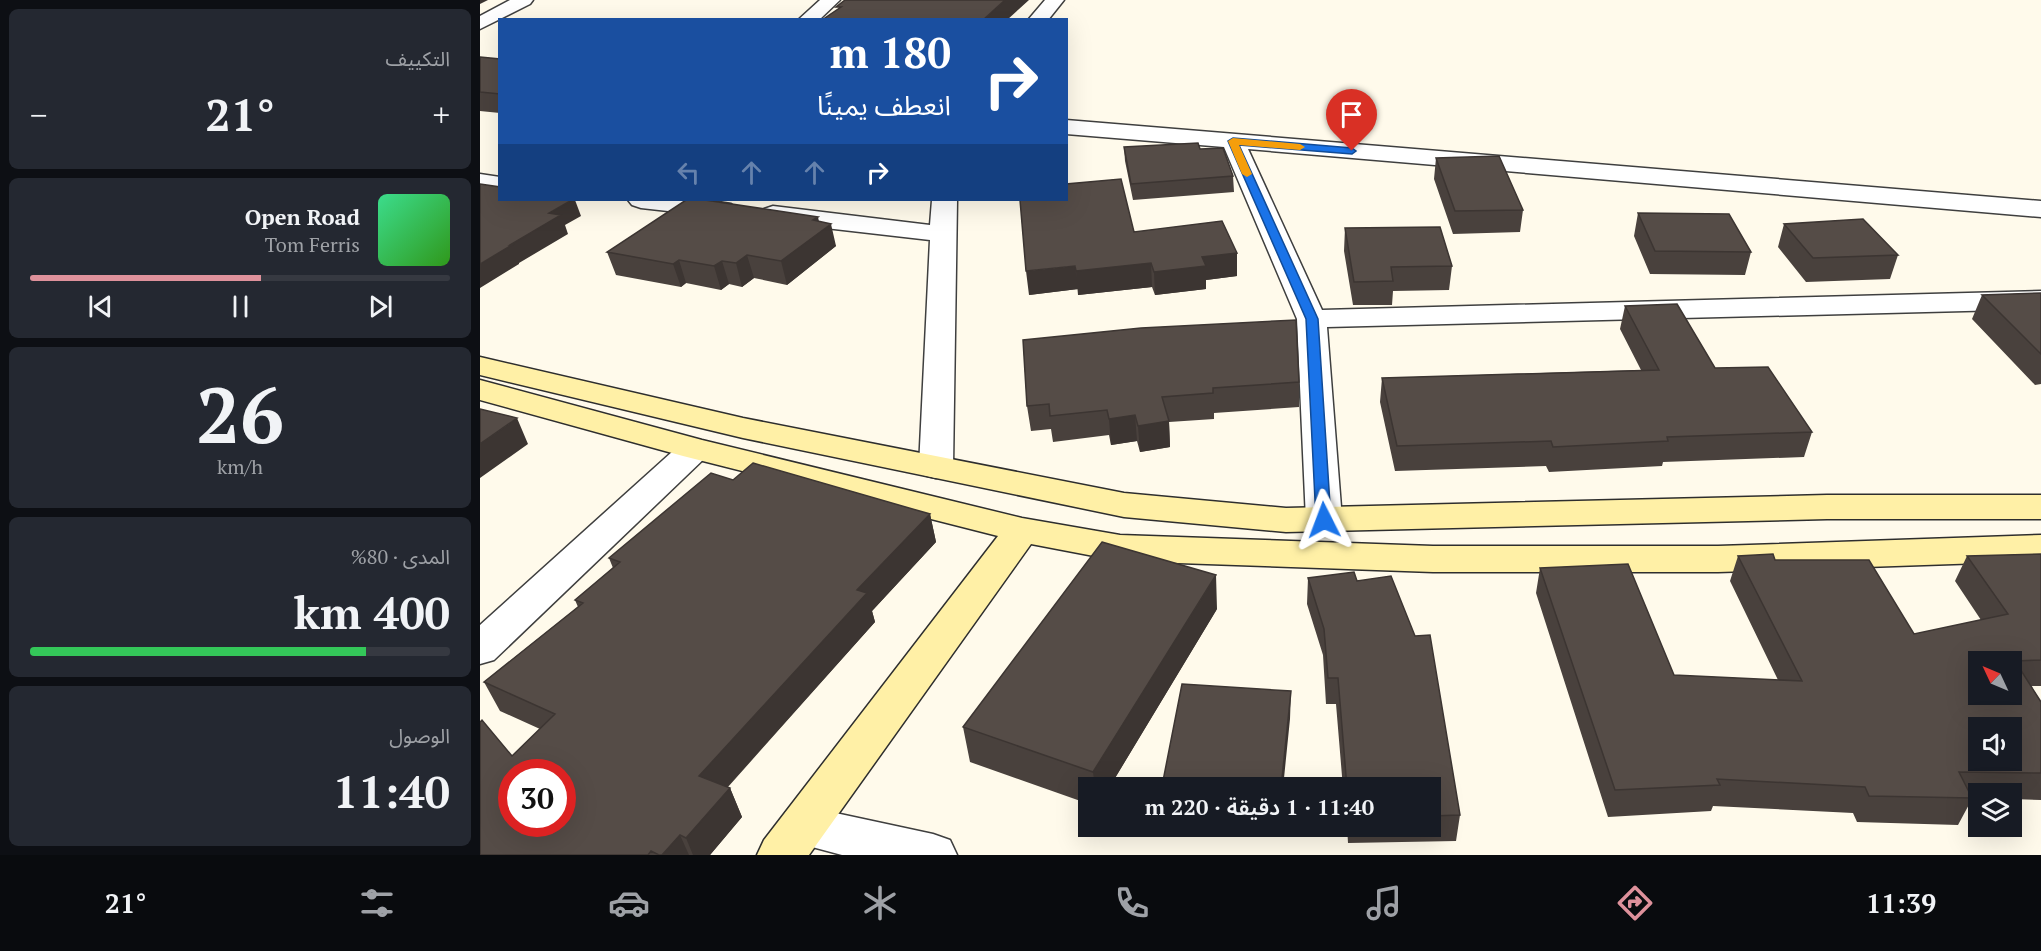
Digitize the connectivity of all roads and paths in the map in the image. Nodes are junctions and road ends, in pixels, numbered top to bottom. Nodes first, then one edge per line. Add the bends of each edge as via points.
1 (524, 0) edge
2 (831, 0) edge
3 (1054, 0) edge
4 (809, 18) edge
5 (1039, 18) edge
6 (480, 23) edge
7 (1068, 127) edge
8 (1233, 141) junction
9 (480, 182) edge
10 (498, 184) edge
11 (649, 201) edge
12 (944, 201) edge
13 (2041, 209) edge
14 (944, 234) junction
15 (2041, 300) edge
16 (1312, 319) junction
17 (480, 366) edge
18 (480, 390) edge
19 (694, 449) junction
20 (936, 467) junction
21 (2041, 507) edge
22 (1324, 520) junction
23 (1022, 530) junction
24 (2041, 548) edge
25 (480, 649) edge
26 (792, 840) edge
27 (933, 855) edge

1 - 6 street
2 - 4 street
3 - 5 street
7 - 8 street
8 - 13 street
8 - 16 street
9 - 10 street
11 - 14 street
12 - 14 street
14 - 20 street
15 - 16 street
16 - 22 street
17 - 20 street via 743,428
18 - 19 street
19 - 23 street
19 - 25 street
20 - 22 street via 1124,506
21 - 22 street via 1827,507
23 - 24 street via 1120,548 1433,559 1718,559
23 - 26 street
26 - 27 street

